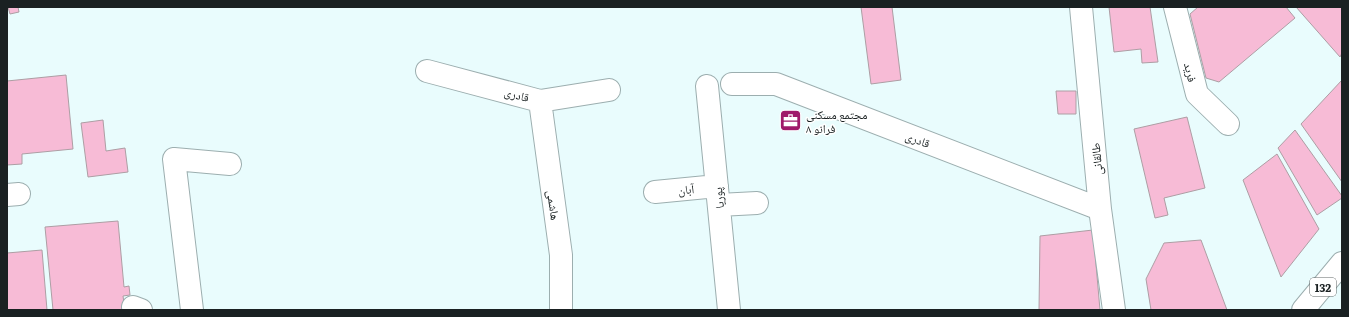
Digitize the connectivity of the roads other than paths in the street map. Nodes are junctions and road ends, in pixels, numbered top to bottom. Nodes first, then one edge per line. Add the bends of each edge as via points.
1 (1081, 7) edge
2 (1175, 7) edge
3 (427, 71) dead end
4 (732, 84) dead end
5 (707, 86) dead end
6 (609, 90) dead end
7 (540, 101) junction
8 (1228, 124) dead end
9 (230, 164) dead end
10 (655, 192) dead end
11 (718, 196) junction
12 (757, 203) dead end
13 (1100, 209) junction
14 (1342, 263) edge
15 (192, 310) edge
16 (561, 310) edge
17 (729, 310) edge
18 (1114, 310) edge
19 (1303, 310) edge

1 - 13 street, طالقانی
2 - 8 street, فرید via 1197,94
3 - 7 street, قادری
4 - 13 street, قادری via 776,84
5 - 11 street, پوریا
6 - 7 street, قادری
7 - 16 street, هاشمی via 561,255
9 - 15 street via 174,159
10 - 11 street, آبان
11 - 12 street, آبان
11 - 17 street, پوریا
13 - 18 street, طالقانی
14 - 19 street, 132

